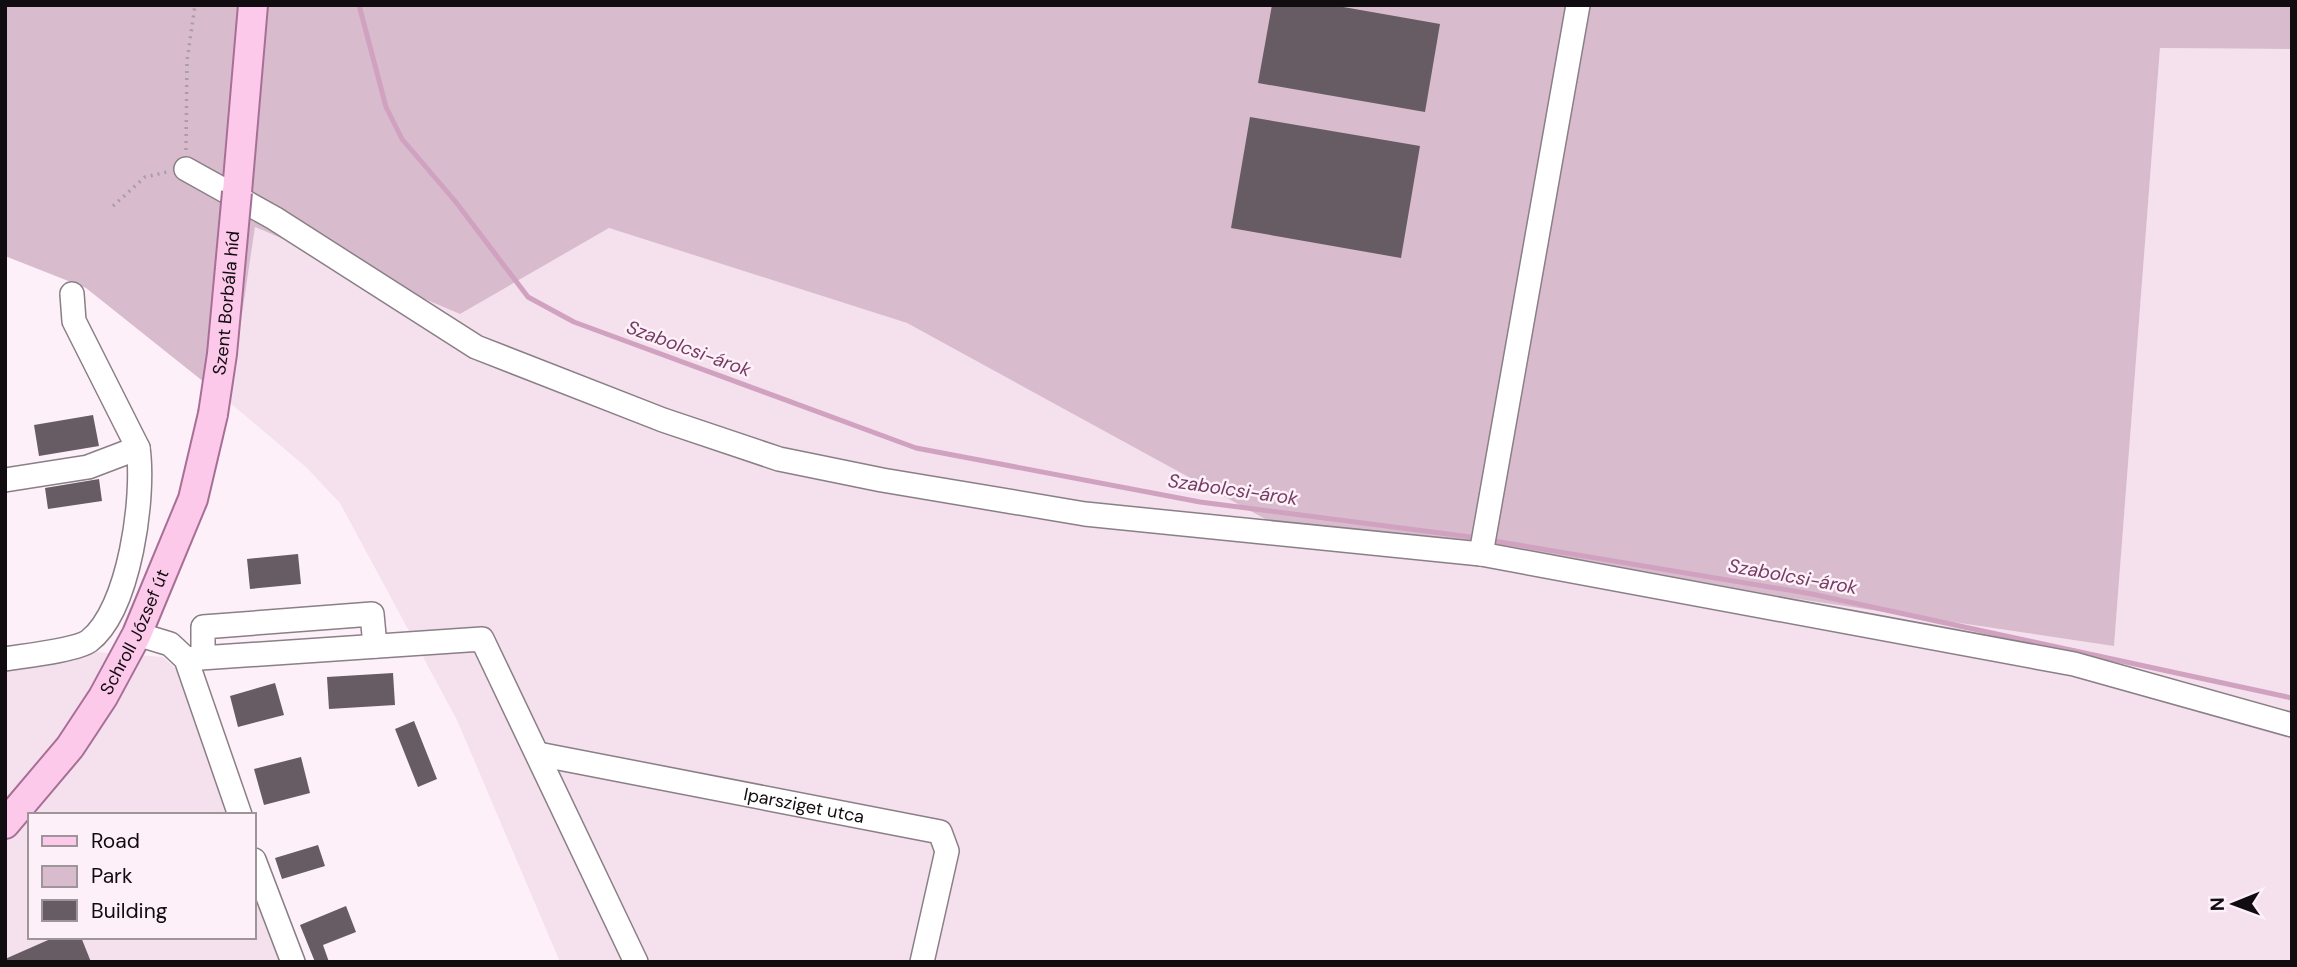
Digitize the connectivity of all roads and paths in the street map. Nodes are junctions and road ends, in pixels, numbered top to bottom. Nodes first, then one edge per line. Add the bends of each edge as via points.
1 (195, 5) edge
2 (253, 5) edge
3 (1578, 5) edge
4 (186, 169) junction
5 (113, 206) dead end
6 (72, 294) dead end
7 (213, 414) joint
8 (138, 448) junction
9 (5, 480) edge
10 (1483, 544) junction
11 (137, 634) junction
12 (375, 646) junction
13 (195, 658) junction
14 (5, 659) edge
15 (2292, 724) edge
16 (538, 754) junction
17 (239, 813) edge
18 (5, 824) edge
19 (256, 865) edge
20 (293, 962) edge
21 (636, 962) edge
22 (922, 962) edge

1 - 4 path via 187,61
2 - 7 main road, Szent Borbála híd, bridge
3 - 10 street
4 - 5 path via 145,177
4 - 10 street via 274,218 476,347 663,420 779,459 1085,514
6 - 8 street via 77,330
7 - 11 main road, Schroll József út via 192,499
8 - 9 street via 88,467
8 - 14 street via 142,472 139,504 121,588 108,617 88,642
10 - 15 street via 2074,664
11 - 13 street
11 - 18 main road, Schroll József út via 70,747
12 - 13 street
12 - 13 street via 372,614 203,627
12 - 16 street via 482,639
13 - 17 street
16 - 21 street
16 - 22 street, Iparsziget utca via 940,832 947,851
19 - 20 street

